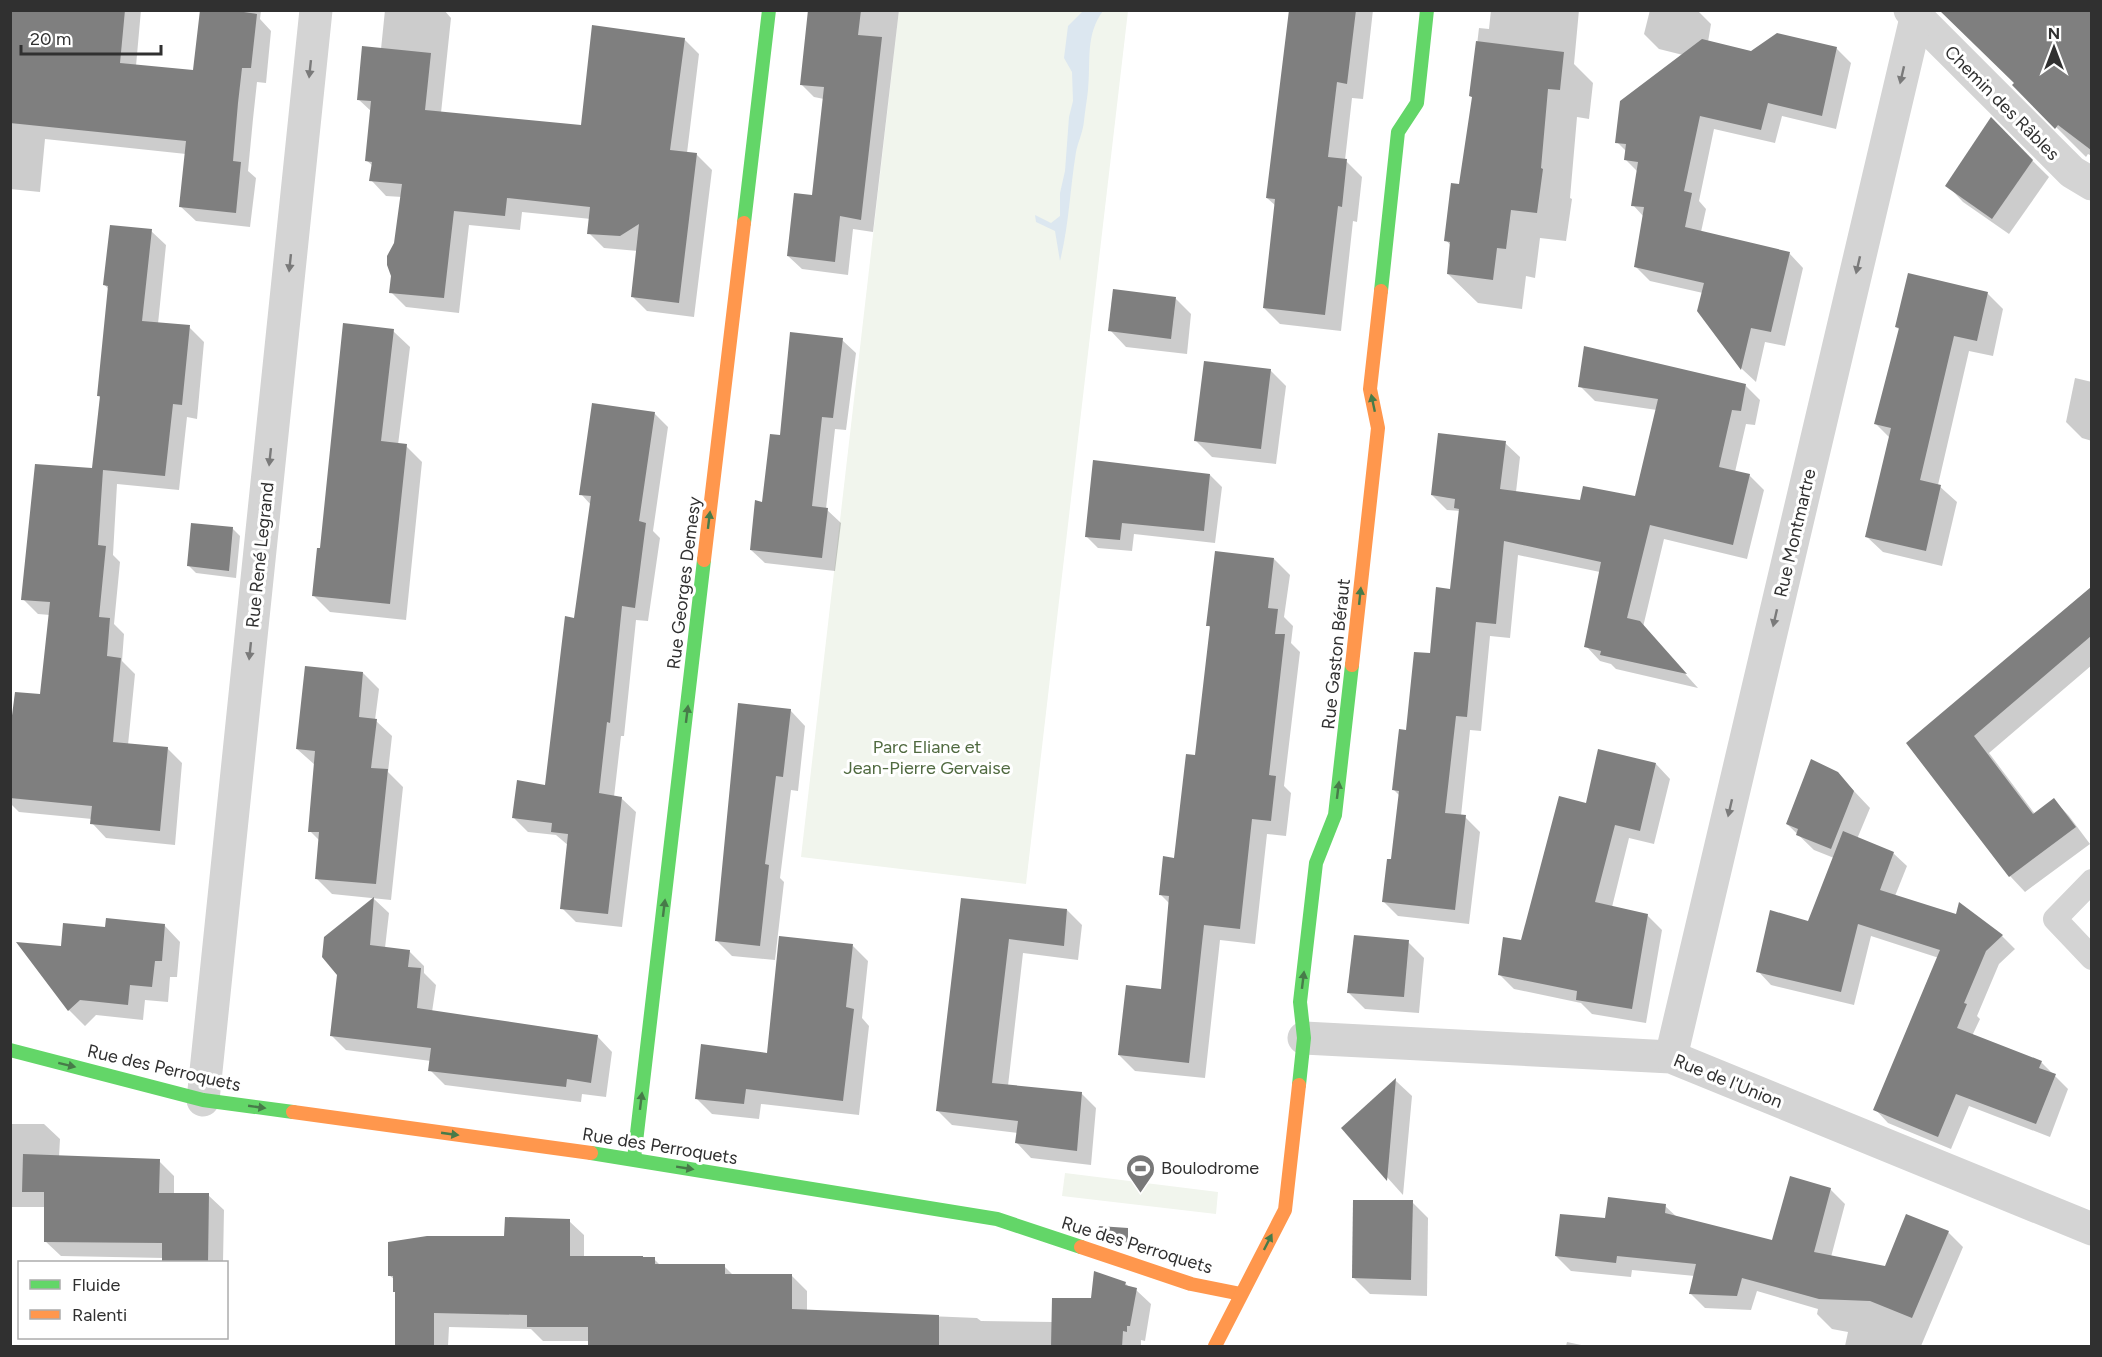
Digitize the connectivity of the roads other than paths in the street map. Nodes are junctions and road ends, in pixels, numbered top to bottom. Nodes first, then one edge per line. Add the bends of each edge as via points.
1 (316, 10) edge
2 (770, 10) edge
3 (1427, 10) edge
4 (1913, 14) edge
5 (2091, 184) edge
6 (2091, 881) edge
7 (2091, 958) edge
8 (1304, 1038) junction
9 (10, 1050) edge
10 (1671, 1057) junction
11 (203, 1100) junction
12 (634, 1159) junction
13 (2091, 1229) edge
14 (1241, 1294) junction
15 (1215, 1347) edge

1 -> 11 street, Rue René Legrand
12 -> 2 street, Rue Georges Demesy
8 -> 3 street, Rue Gaston Béraut via 1300,1002 1316,864 1335,815 1378,428 1370,389 1398,132 1417,103
4 - 5 street, Chemin des Râbles via 2072,172
4 -> 10 street, Rue Montmartre
6 - 7 lane via 2055,919
8 - 10 street, Rue de l'Union
14 -> 8 street, Rue Gaston Béraut via 1285,1210
9 -> 11 street, Rue des Perroquets
10 - 13 street, Rue de l'Union
11 -> 12 street, Rue des Perroquets
12 -> 14 street, Rue des Perroquets via 996,1219 1191,1284
14 - 15 street

